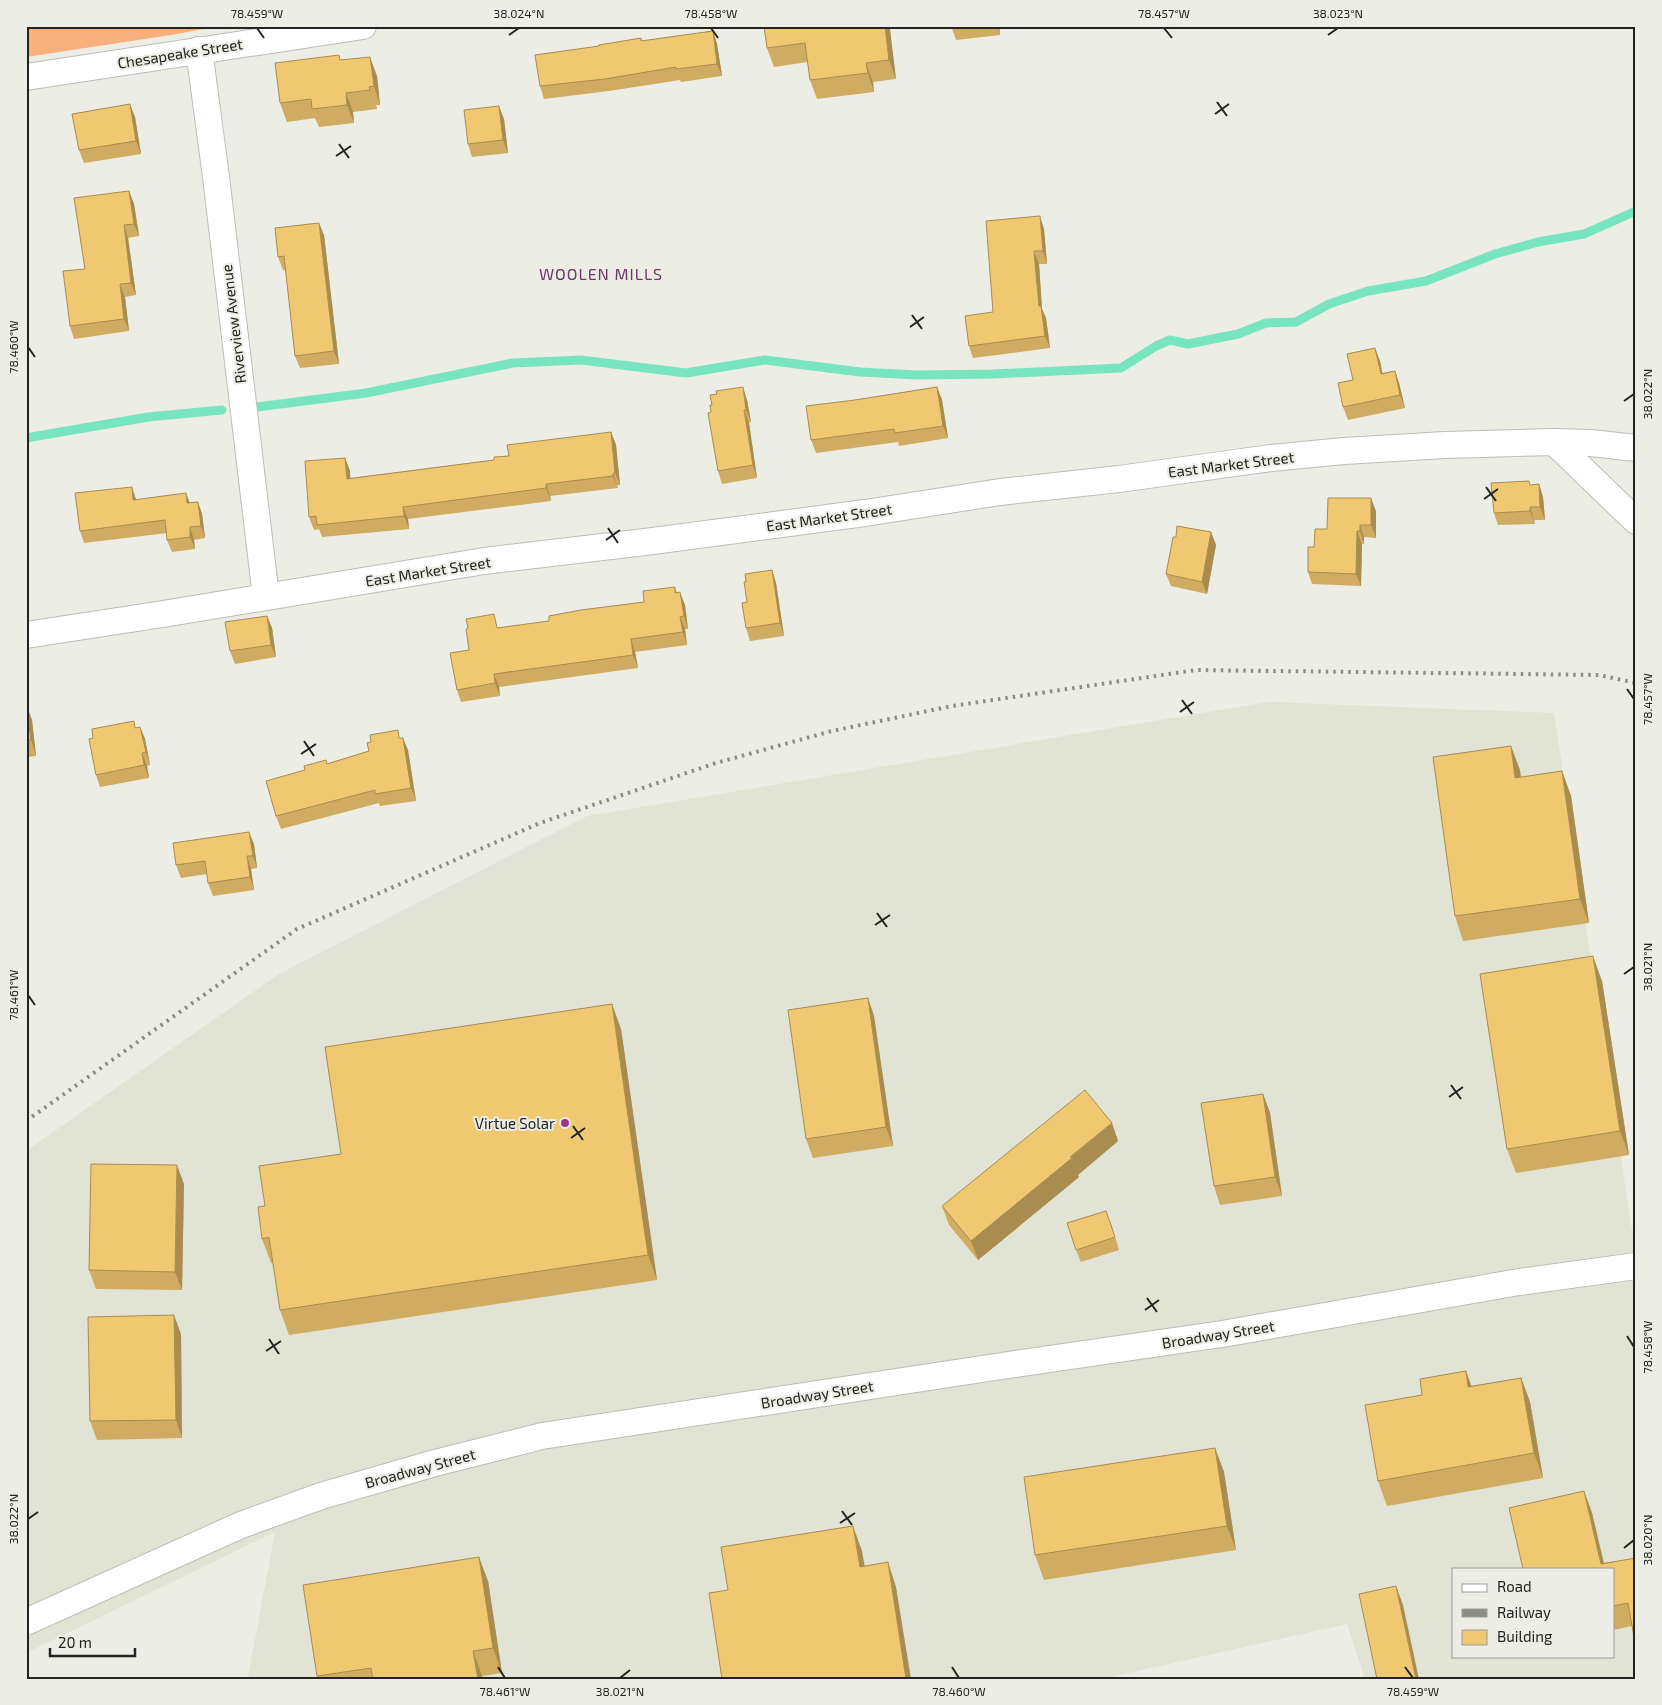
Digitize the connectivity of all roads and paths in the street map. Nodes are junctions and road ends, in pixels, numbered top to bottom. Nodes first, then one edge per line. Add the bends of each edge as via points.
1 (363, 26) edge
2 (199, 50) junction
3 (26, 77) edge
4 (1554, 442) junction
5 (1636, 448) edge
6 (1636, 521) edge
7 (266, 597) junction
8 (26, 634) edge
9 (1636, 1266) edge
10 (26, 1622) edge

1 - 2 street, Chesapeake Street
2 - 3 street, Chesapeake Street
2 - 7 street, Riverview Avenue
4 - 5 street, East Market Street
4 - 6 street
4 - 7 street, East Market Street via 1445,445 1271,458 484,561
7 - 8 street, East Market Street
9 - 10 street, Broadway Street via 1520,1282 1222,1334 542,1436 321,1496 241,1526

